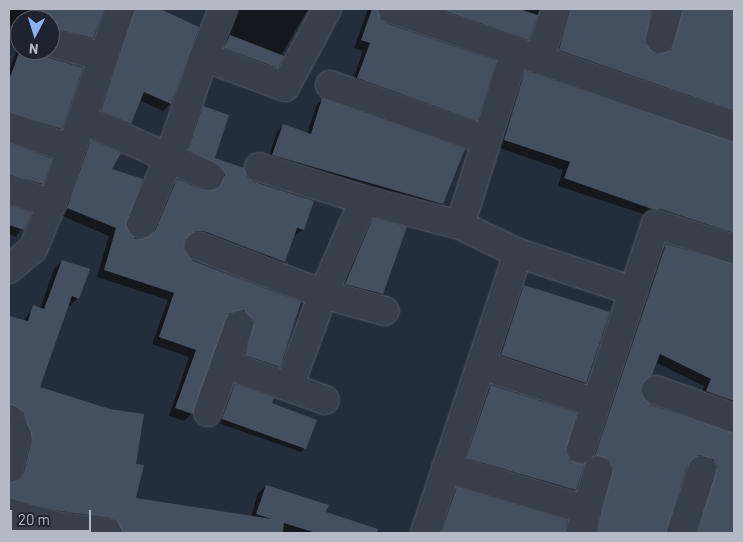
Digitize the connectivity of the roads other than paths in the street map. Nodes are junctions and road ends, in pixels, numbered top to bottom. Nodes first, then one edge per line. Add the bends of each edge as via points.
1 (120, 9) edge
2 (223, 9) edge
3 (327, 9) edge
4 (393, 9) edge
5 (556, 9) edge
6 (668, 9) edge
7 (660, 39) dead end
8 (60, 45) edge
9 (527, 56) junction
10 (103, 57) junction
11 (204, 57) junction
12 (330, 85) dead end
13 (82, 119) junction
14 (9, 127) edge
15 (734, 127) edge
16 (485, 140) junction
17 (71, 148) junction
18 (169, 158) junction
19 (259, 167) dead end
20 (209, 176) dead end
21 (9, 189) edge
22 (364, 200) junction
23 (52, 204) junction
24 (141, 224) dead end
25 (460, 225) junction
26 (199, 246) dead end
27 (734, 249) edge
28 (518, 254) junction
29 (9, 269) edge
30 (633, 291) junction
31 (323, 294) junction
32 (385, 311) dead end
33 (239, 325) dead end
34 (225, 364) junction
35 (481, 365) junction
36 (289, 387) junction
37 (656, 390) dead end
38 (325, 400) dead end
39 (596, 403) junction
40 (208, 412) dead end
41 (734, 418) edge
42 (9, 419) edge
43 (581, 449) dead end
44 (9, 468) edge
45 (446, 468) junction
46 (702, 470) dead end
47 (598, 471) dead end
48 (24, 522) edge
49 (583, 522) edge
50 (107, 533) edge
51 (425, 533) edge
52 (682, 533) edge

1 - 10 street
2 - 11 street
3 - 11 street via 285,87
4 - 9 street
5 - 9 street
6 - 7 street
8 - 10 street
9 - 15 street
9 - 16 street
10 - 13 street
11 - 18 street
12 - 16 street
13 - 17 street
13 - 18 street
14 - 17 street
16 - 25 street
17 - 23 street
18 - 20 street
18 - 24 street
19 - 22 street
21 - 23 street
22 - 25 street
22 - 31 street
23 - 29 street via 33,249
25 - 28 street
26 - 31 street
27 - 30 street via 656,224
28 - 30 street
28 - 35 street
30 - 39 street
31 - 32 street
31 - 36 street
33 - 34 street
34 - 36 street
34 - 40 street
35 - 39 street
35 - 45 street
36 - 38 street
37 - 41 street
39 - 43 street
42 - 44 street via 17,436
45 - 49 street
45 - 51 street
46 - 52 street
47 - 49 street
48 - 50 street

